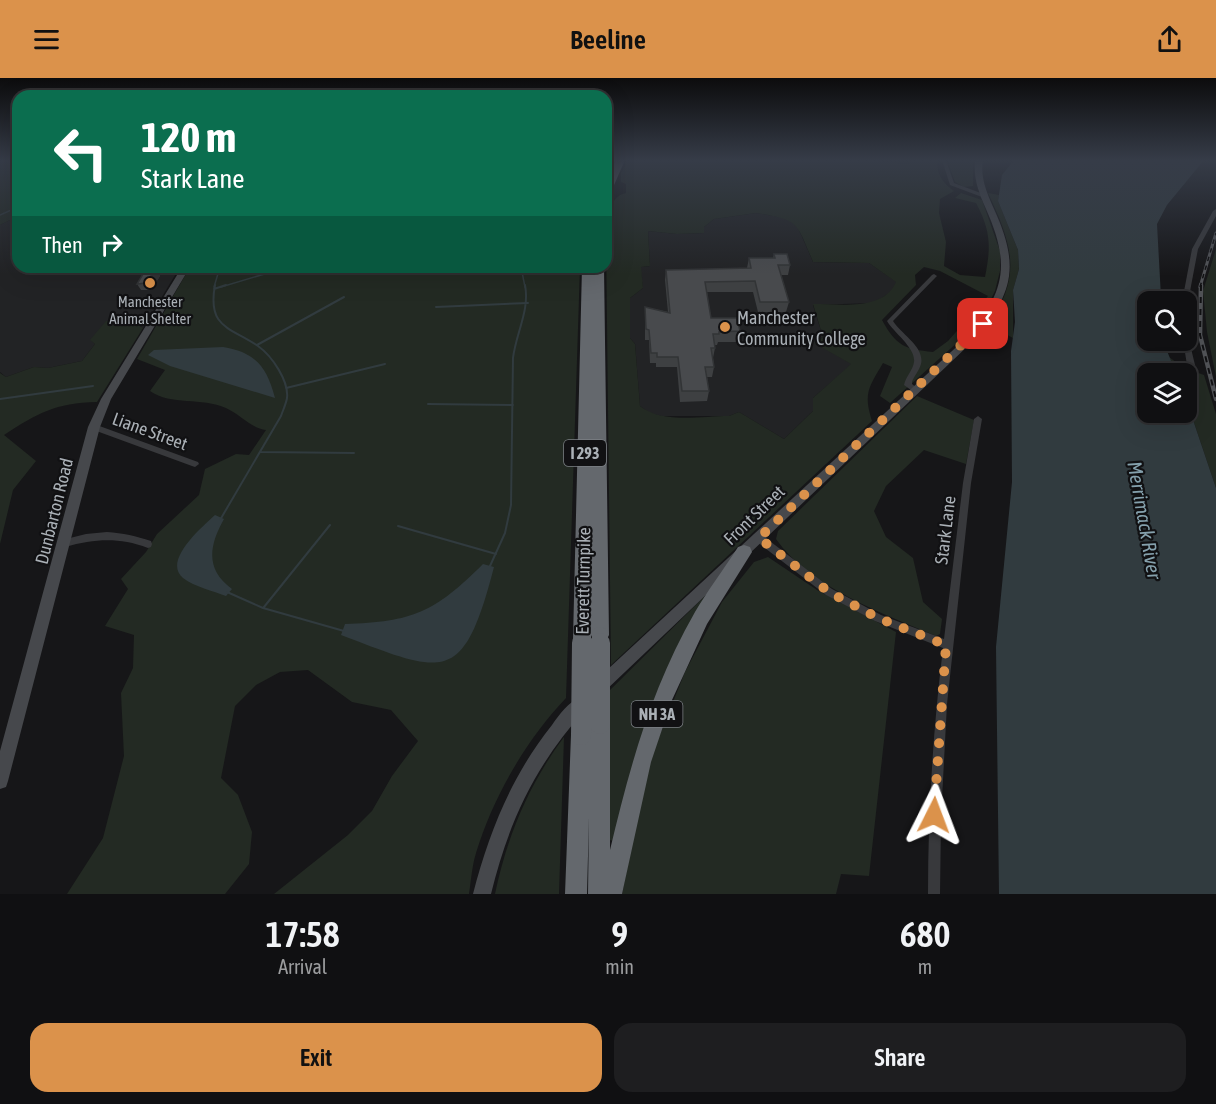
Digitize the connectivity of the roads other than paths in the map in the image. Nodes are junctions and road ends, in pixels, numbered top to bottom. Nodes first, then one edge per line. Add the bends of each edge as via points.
1 (985, 198) edge
2 (1216, 211) edge
3 (182, 273) edge
4 (588, 273) edge
5 (598, 273) edge
6 (934, 276) dead end
7 (1186, 291) edge
8 (915, 390) junction
9 (978, 419) dead end
10 (94, 427) junction
11 (195, 464) dead end
12 (759, 538) junction
13 (65, 543) junction
14 (148, 544) dead end
15 (744, 552) junction
16 (591, 637) junction
17 (946, 645) junction
18 (0, 781) edge
19 (482, 894) edge
20 (576, 894) edge
21 (599, 894) edge
22 (611, 894) edge
23 (934, 894) edge

1 - 8 main road, Front Street / NH 3A via 1005,248 1006,275 1000,296 977,331
2 - 7 street via 1195,249
3 - 10 main road, Dunbarton Road via 106,399
4 - 16 highway, Everett Turnpike / I 293
5 - 16 highway, Everett Turnpike / I 293
6 - 8 street via 890,321 917,354 918,363 908,380
8 - 12 main road, Front Street / NH 3A
9 - 17 street, Stark Lane
10 - 11 street, Liane Street
10 - 13 main road, Dunbarton Road
12 - 15 main road, Front Street / NH 3A
12 - 17 street via 829,592 878,618
13 - 14 street via 99,536 127,536
13 - 18 main road, Dunbarton Road
15 - 19 main road, Front Street / NH 3A via 565,719 543,747 510,804
15 - 22 highway, NH 3A via 701,618 663,698 641,762
16 - 20 highway, Everett Turnpike / I 293, bridge via 580,735
16 - 21 highway, Everett Turnpike / I 293, bridge via 600,724
17 - 23 street, Stark Lane via 934,806

